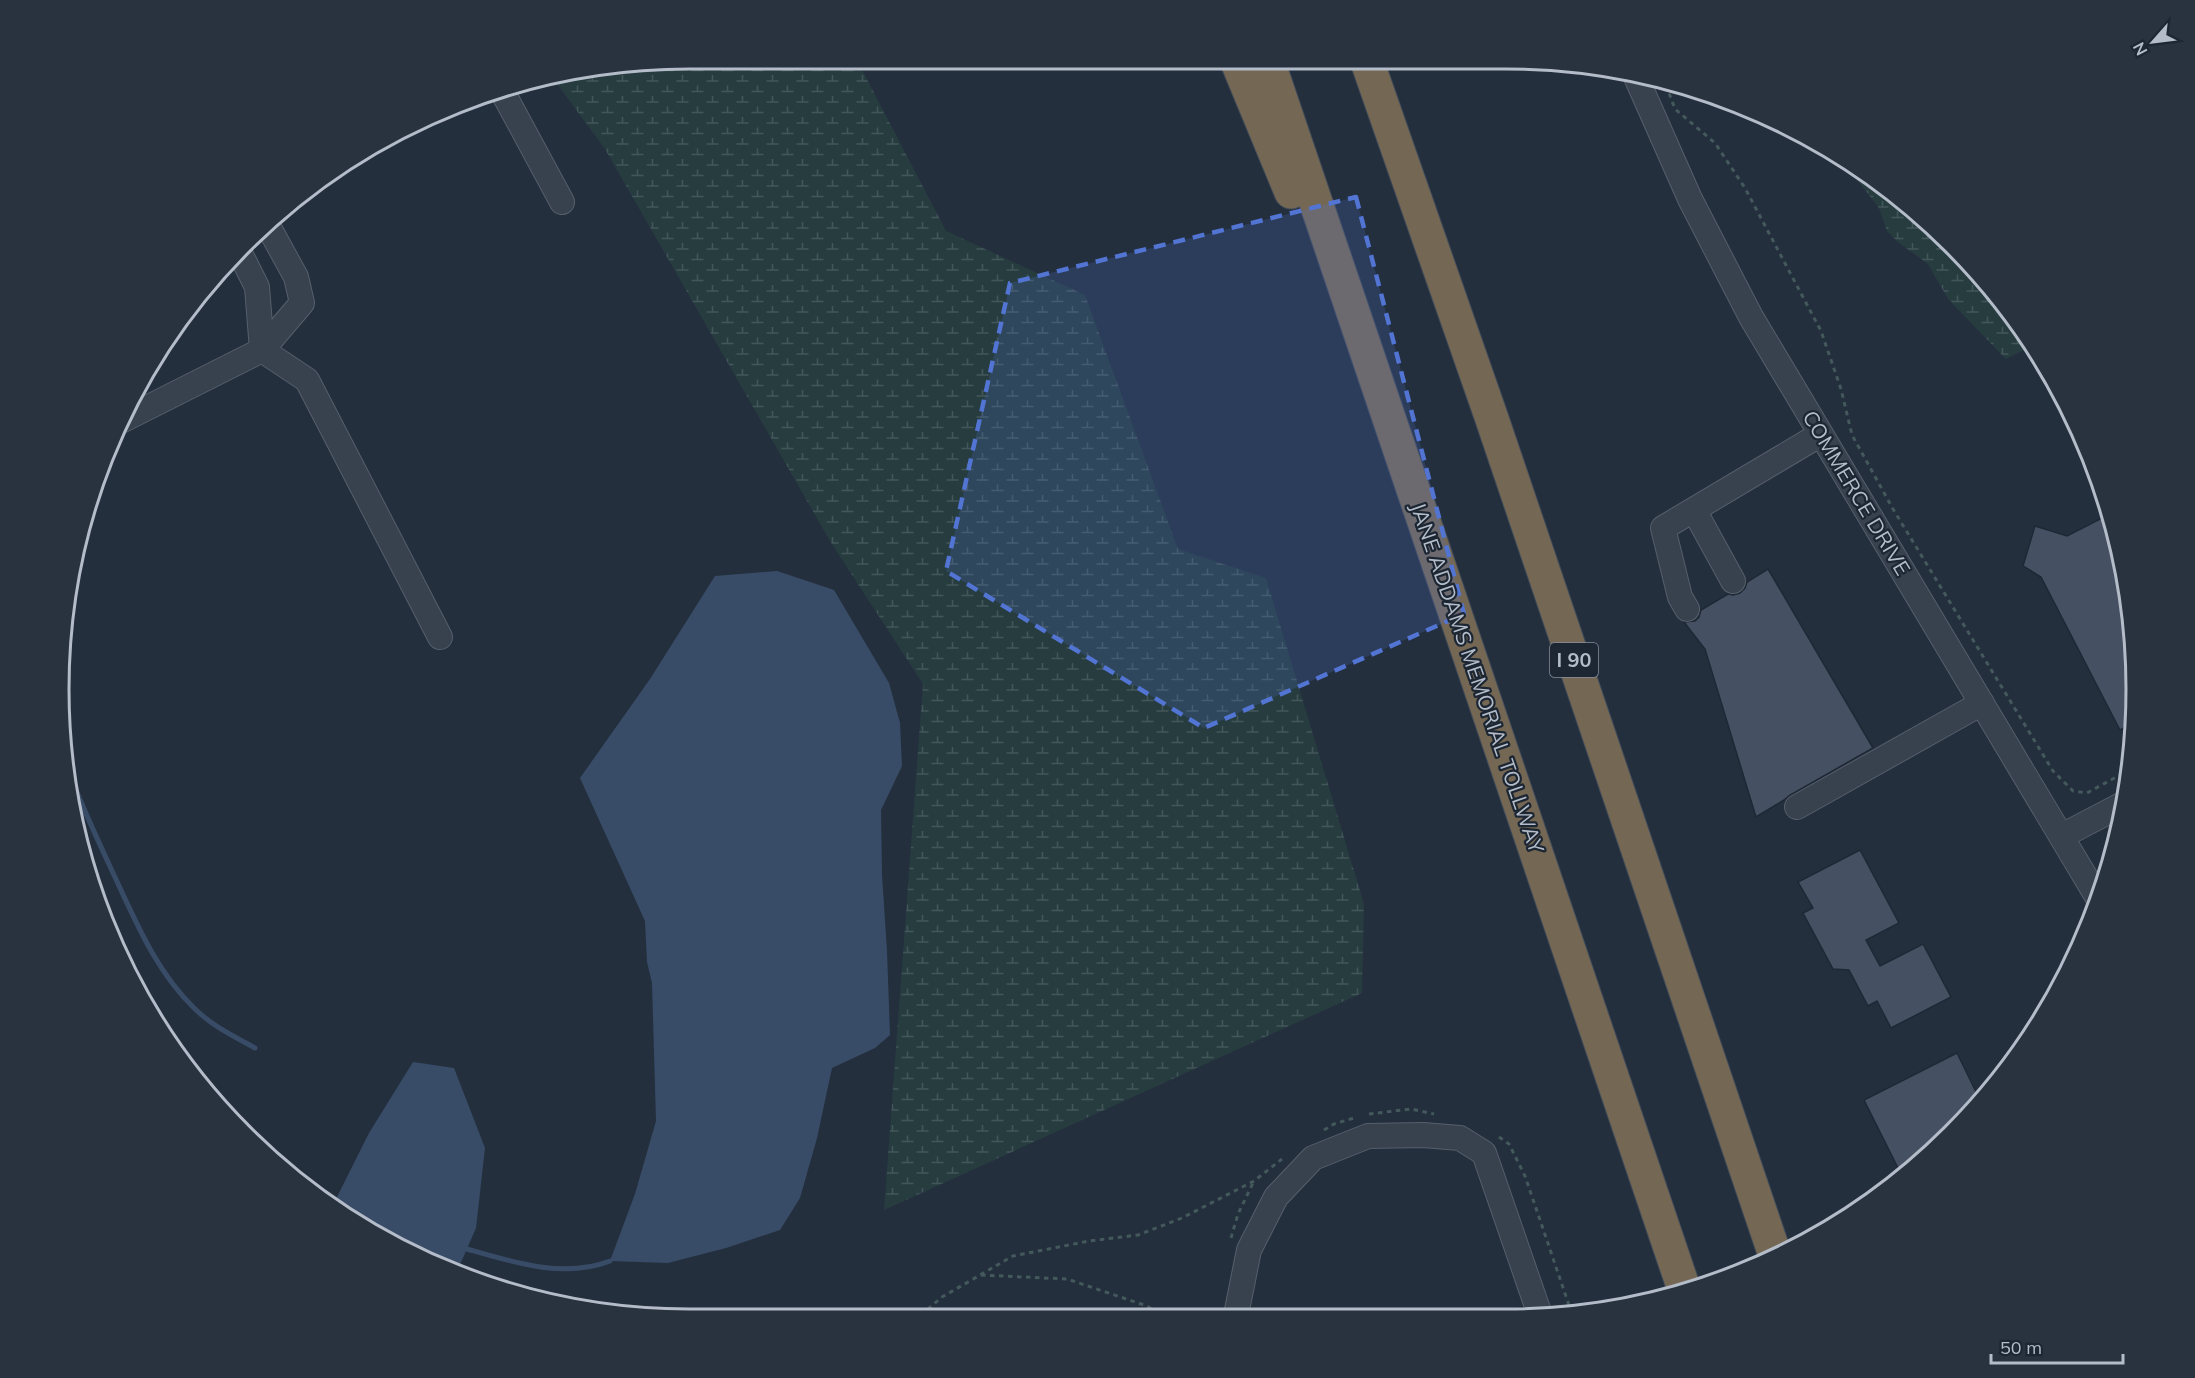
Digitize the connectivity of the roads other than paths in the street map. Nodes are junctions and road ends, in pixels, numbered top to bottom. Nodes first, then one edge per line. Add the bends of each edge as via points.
1 (1240, 69) edge
2 (1271, 69) edge
3 (1370, 69) edge
4 (1639, 84) edge
5 (506, 97) edge
6 (562, 202) dead end
7 (271, 232) edge
8 (243, 259) edge
9 (262, 350) junction
10 (133, 415) edge
11 (1821, 434) junction
12 (1401, 454) junction
13 (1694, 510) junction
14 (1733, 581) dead end
15 (1686, 609) dead end
16 (440, 637) dead end
17 (1982, 703) junction
18 (1797, 807) dead end
19 (2114, 809) edge
20 (2062, 836) junction
21 (2093, 889) edge
22 (1773, 1248) edge
23 (1682, 1283) edge
24 (1538, 1308) edge
25 (1237, 1309) edge

1 - 12 highway
2 - 12 highway, JANE ADDAMS MEMORIAL TOLLWAY
3 - 22 highway, I 90
4 - 11 street, COMMERCE DRIVE via 1690,199 1751,317
5 - 6 street
7 - 9 street via 296,277 302,303
8 - 9 street via 257,287
9 - 10 street
9 - 16 street via 307,380
11 - 13 street
11 - 17 street, COMMERCE DRIVE
12 - 23 highway, JANE ADDAMS MEMORIAL TOLLWAY
13 - 14 street
13 - 15 street via 1663,528
17 - 18 street
17 - 20 street, COMMERCE DRIVE
19 - 20 street
20 - 21 street, COMMERCE DRIVE
24 - 25 street via 1484,1152 1460,1138 1424,1135 1368,1136 1313,1158 1276,1197 1250,1250

